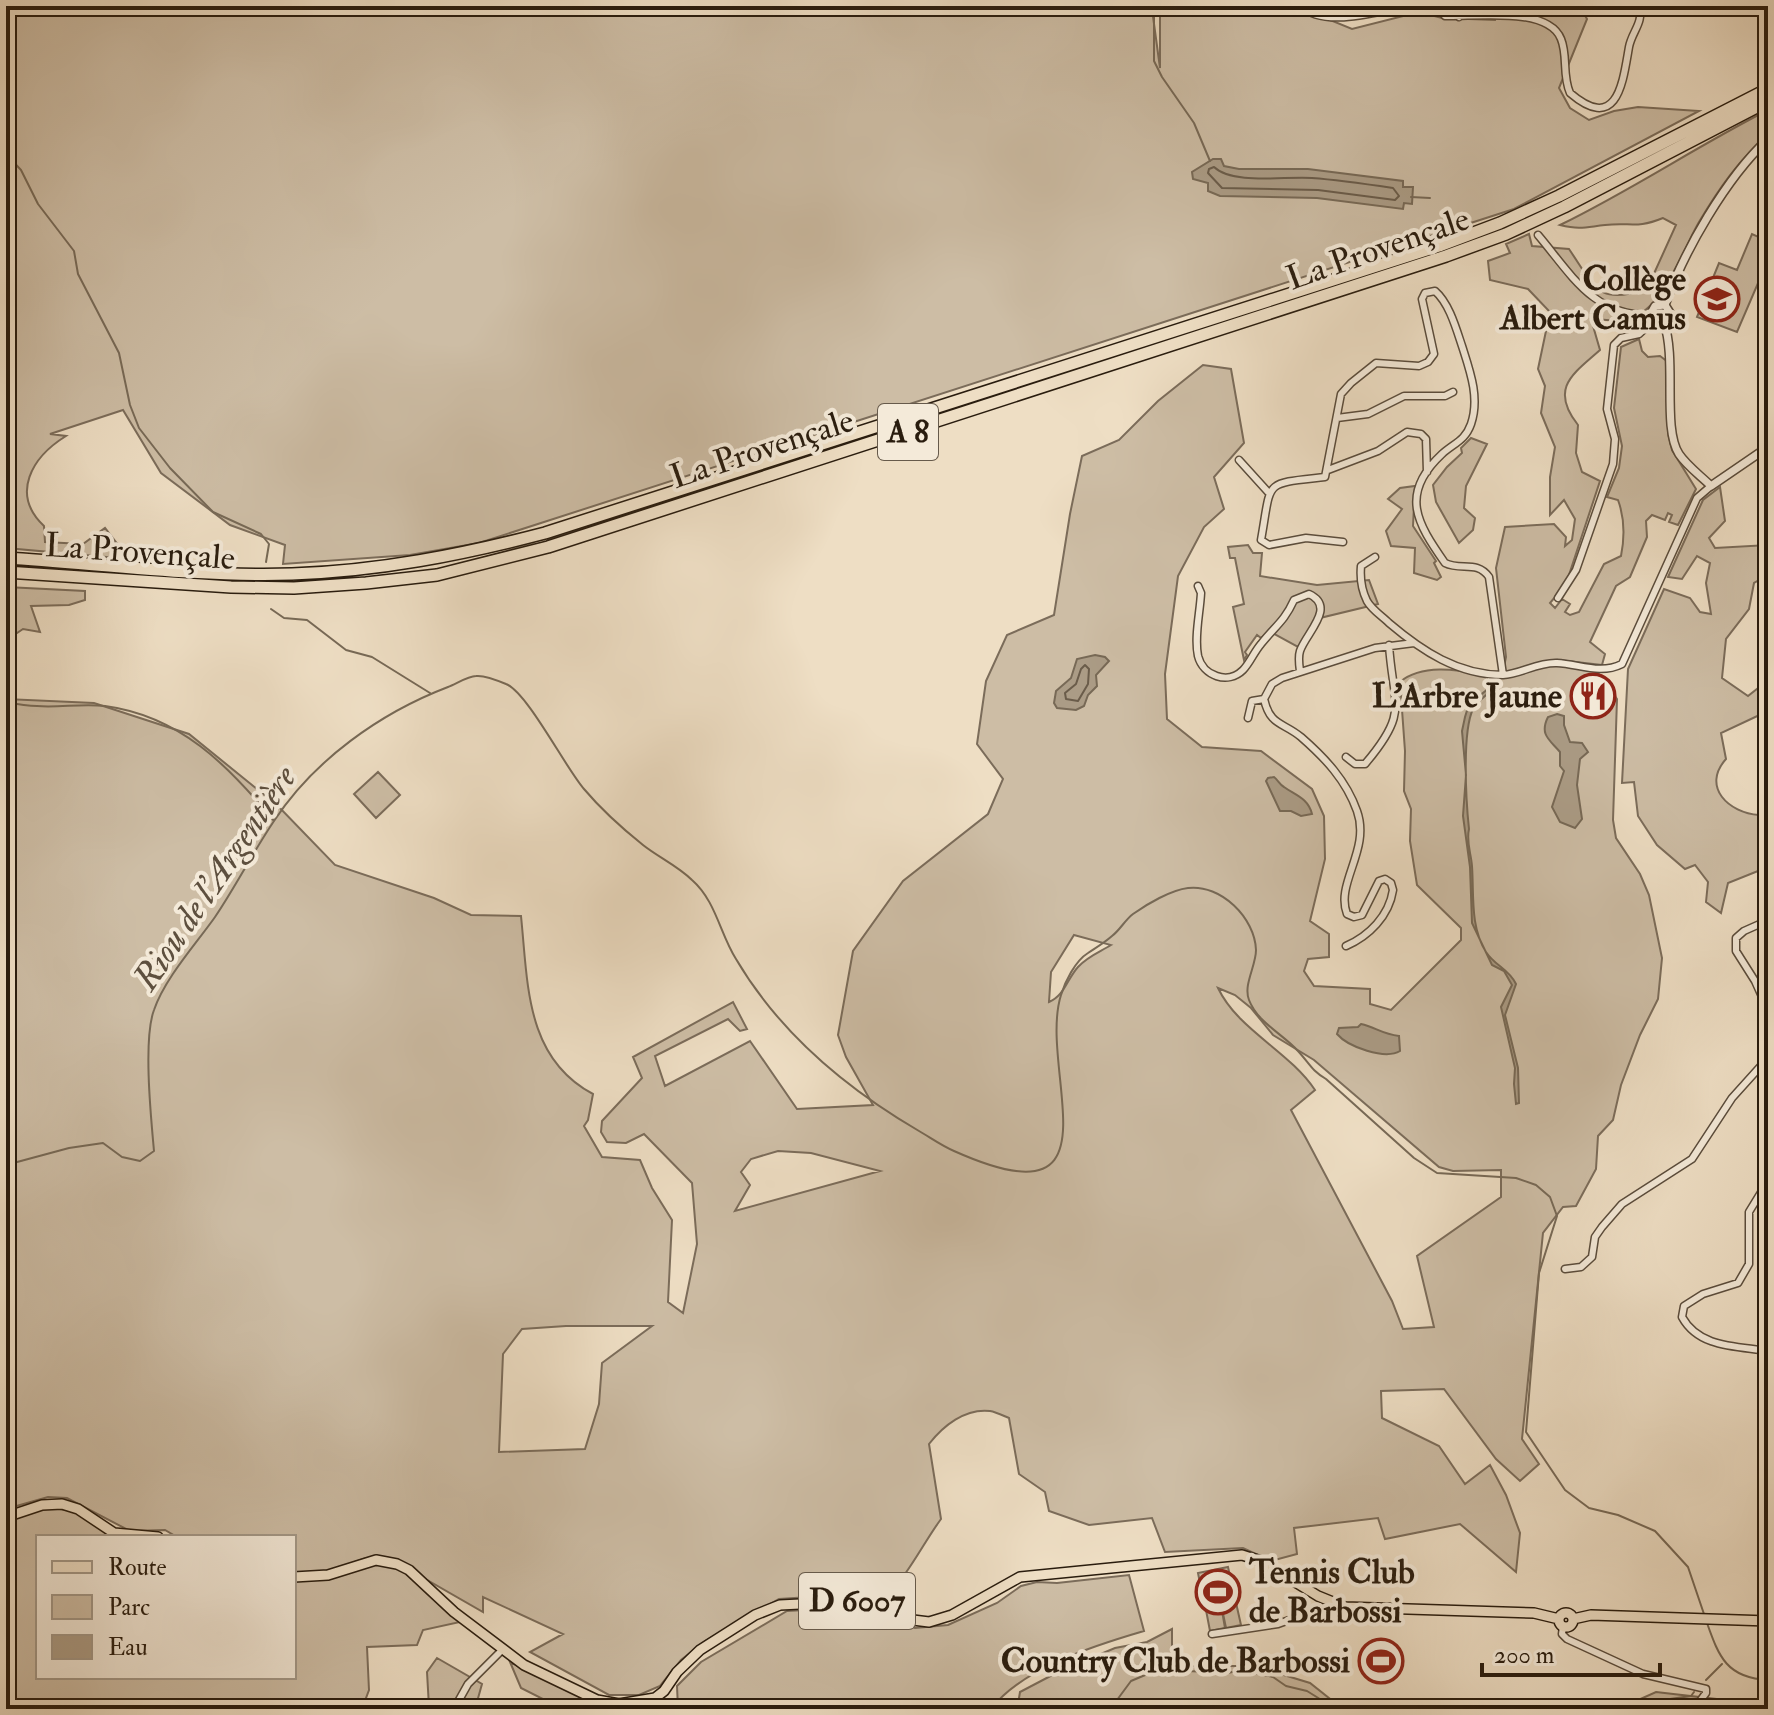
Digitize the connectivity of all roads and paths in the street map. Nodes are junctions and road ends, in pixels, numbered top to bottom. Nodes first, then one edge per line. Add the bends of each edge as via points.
1 (1301, 6) edge
2 (1413, 6) edge
3 (1422, 6) edge
4 (1639, 6) edge
5 (1435, 9) edge
6 (1768, 89) edge
7 (1768, 101) edge
8 (1768, 139) edge
9 (1538, 235) dead end
10 (1665, 305) junction
11 (1652, 318) junction
12 (1664, 323) junction
13 (1453, 392) dead end
14 (1337, 418) junction
15 (1768, 447) edge
16 (1239, 460) dead end
17 (1328, 470) junction
18 (1427, 472) junction
19 (1711, 486) junction
20 (1268, 492) junction
21 (1343, 542) dead end
22 (1375, 557) dead end
23 (6, 558) edge
24 (6, 572) edge
25 (1198, 586) dead end
26 (1558, 598) dead end
27 (1414, 643) junction
28 (1389, 645) junction
29 (1300, 671) junction
30 (1503, 675) junction
31 (1264, 699) junction
32 (1248, 718) dead end
33 (1346, 757) dead end
34 (1768, 926) edge
35 (1346, 946) dead end
36 (1768, 1010) edge
37 (1768, 1058) edge
38 (1768, 1181) edge
39 (1565, 1269) dead end
40 (1768, 1351) edge
41 (6, 1517) edge
42 (136, 1535) edge
43 (296, 1577) edge
44 (1334, 1604) junction
45 (1768, 1621) edge
46 (1561, 1622) junction
47 (1212, 1634) dead end
48 (503, 1649) junction
49 (454, 1709) edge
50 (1694, 1709) edge

1 - 2 street via 1308,12 1352,18
3 - 5 street
4 - 5 street via 1641,22 1630,42 1618,97 1605,106 1590,107 1570,93 1560,34 1548,23 1525,16 1459,17
6 - 23 highway, La Provençale / A 8 via 1559,196 1439,246 545,533 433,560 291,574
7 - 24 highway, La Provençale / A 8 via 1564,207 1446,256 535,551 437,575 294,588
8 - 10 street via 1715,207
9 - 11 street via 1591,298
10 - 11 street via 1655,306
10 - 12 street via 1670,313
11 - 12 street
11 - 26 street via 1639,334 1614,345 1607,409 1615,439 1613,464 1576,570
12 - 19 street via 1674,442
13 - 14 street via 1404,396 1368,414
14 - 17 street
14 - 18 street via 1341,394 1369,366 1428,362 1434,354 1422,304 1425,293 1435,291 1467,361 1475,398 1463,440
15 - 19 street
16 - 20 street
17 - 18 street via 1415,432 1426,439
17 - 20 street via 1325,477 1279,482
18 - 30 street via 1418,490 1417,517 1445,563 1484,569 1489,577
19 - 30 street via 1697,498 1622,664 1604,670 1554,662
20 - 21 street via 1261,540 1269,545 1306,538
22 - 27 street via 1361,566 1368,604
25 - 29 street via 1199,657 1208,672 1224,678 1245,669 1294,600 1302,595 1320,602 1317,621 1298,655
27 - 28 street
27 - 30 street via 1467,671
28 - 29 street
28 - 33 street via 1397,699 1393,724 1365,764
29 - 31 street via 1272,684
31 - 32 street via 1252,701
31 - 35 street via 1271,718 1321,755 1344,782 1358,814 1360,849 1346,888 1347,914 1362,915 1379,881 1391,883 1393,890 1373,931
34 - 36 street via 1762,923 1736,938 1736,951
37 - 39 street via 1732,1098 1692,1159 1622,1204 1595,1237 1592,1257 1581,1267
38 - 40 street via 1749,1212 1749,1264 1738,1283 1693,1300 1684,1306 1682,1317 1705,1340
41 - 42 main road via 62,1504 114,1533
43 - 48 main road, D 6007 via 328,1575 376,1560 397,1564
44 - 46 main road, D 6007 via 1534,1613
44 - 47 street via 1278,1624
44 - 48 main road, D 6007 via 1261,1561 1229,1555 1020,1577 929,1622 905,1619 859,1601 780,1605 700,1650 655,1698 619,1704 597,1700 533,1670
45 - 46 main road via 1591,1615 1573,1619 1569,1627
46 - 50 street via 1567,1639 1662,1681 1706,1689
48 - 49 street via 468,1684

